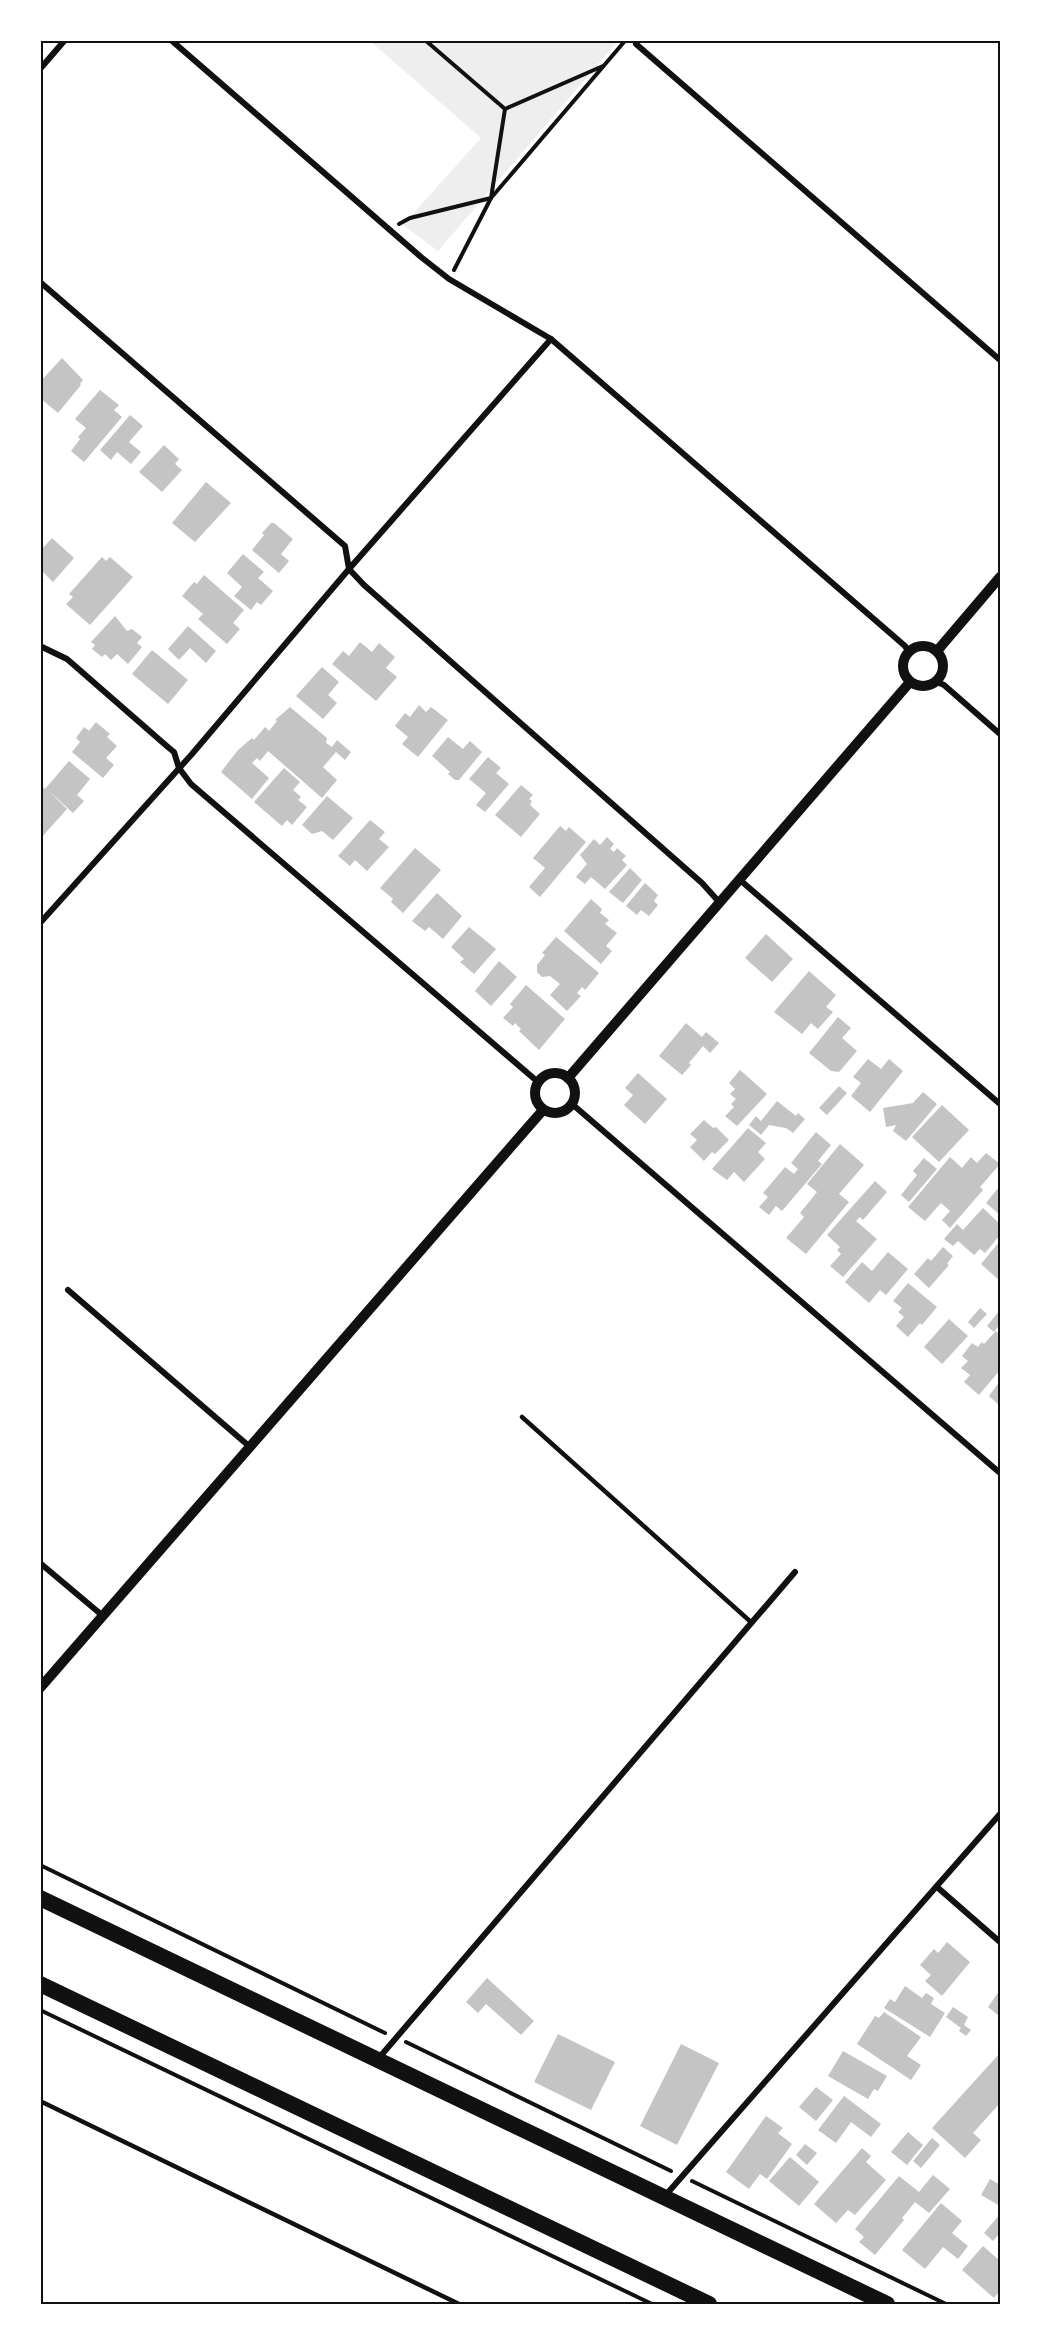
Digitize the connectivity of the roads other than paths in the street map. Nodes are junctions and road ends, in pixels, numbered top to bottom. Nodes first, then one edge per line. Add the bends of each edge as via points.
1 (65, 40) edge
2 (171, 40) edge
3 (636, 44) dead end
4 (40, 69) edge
5 (40, 282) edge
6 (551, 339) junction
7 (1000, 360) edge
8 (348, 569) junction
9 (1000, 577) edge
10 (40, 646) edge
11 (937, 651) junction
12 (909, 652) junction
13 (910, 682) junction
14 (937, 682) junction
15 (1000, 734) edge
16 (179, 768) junction
17 (740, 880) junction
18 (720, 903) junction
19 (40, 923) edge
20 (568, 1078) junction
21 (538, 1082) junction
22 (572, 1104) junction
23 (1000, 1104) edge
24 (543, 1110) junction
25 (68, 1290) dead end
26 (522, 1417) dead end
27 (250, 1447) junction
28 (1000, 1473) edge
29 (40, 1563) edge
30 (795, 1572) dead end
31 (103, 1616) junction
32 (752, 1623) junction
33 (40, 1688) edge
34 (1000, 1815) edge
35 (937, 1887) junction
36 (40, 1898) edge
37 (1000, 1942) edge
38 (40, 1984) edge
39 (377, 2059) junction
40 (40, 2101) edge
41 (663, 2198) junction
42 (459, 2304) edge
43 (709, 2304) edge
44 (887, 2304) edge

1 - 4 street
2 - 6 street via 449,279
3 - 7 street
5 - 8 street via 345,546
6 - 8 street
6 - 12 street
8 - 16 street
8 - 18 street
9 - 11 street
10 - 16 street via 67,658 174,752
11 - 12 street via 921,646
11 - 14 street via 944,668
12 - 13 street via 903,667
13 - 14 street via 926,687
13 - 17 street
14 - 15 street
16 - 19 street
16 - 21 street via 191,784
17 - 18 street
17 - 23 street
18 - 20 street
20 - 21 street via 552,1073
20 - 22 street via 574,1088
21 - 24 street via 535,1100
22 - 24 street via 562,1112
22 - 28 street
24 - 27 street
25 - 27 street
26 - 32 lane
27 - 31 street
29 - 31 street
30 - 32 street
31 - 33 street
32 - 39 street
34 - 35 street
35 - 37 street
35 - 41 street
36 - 39 highway
38 - 43 highway
39 - 41 highway
40 - 42 lane
41 - 44 highway

